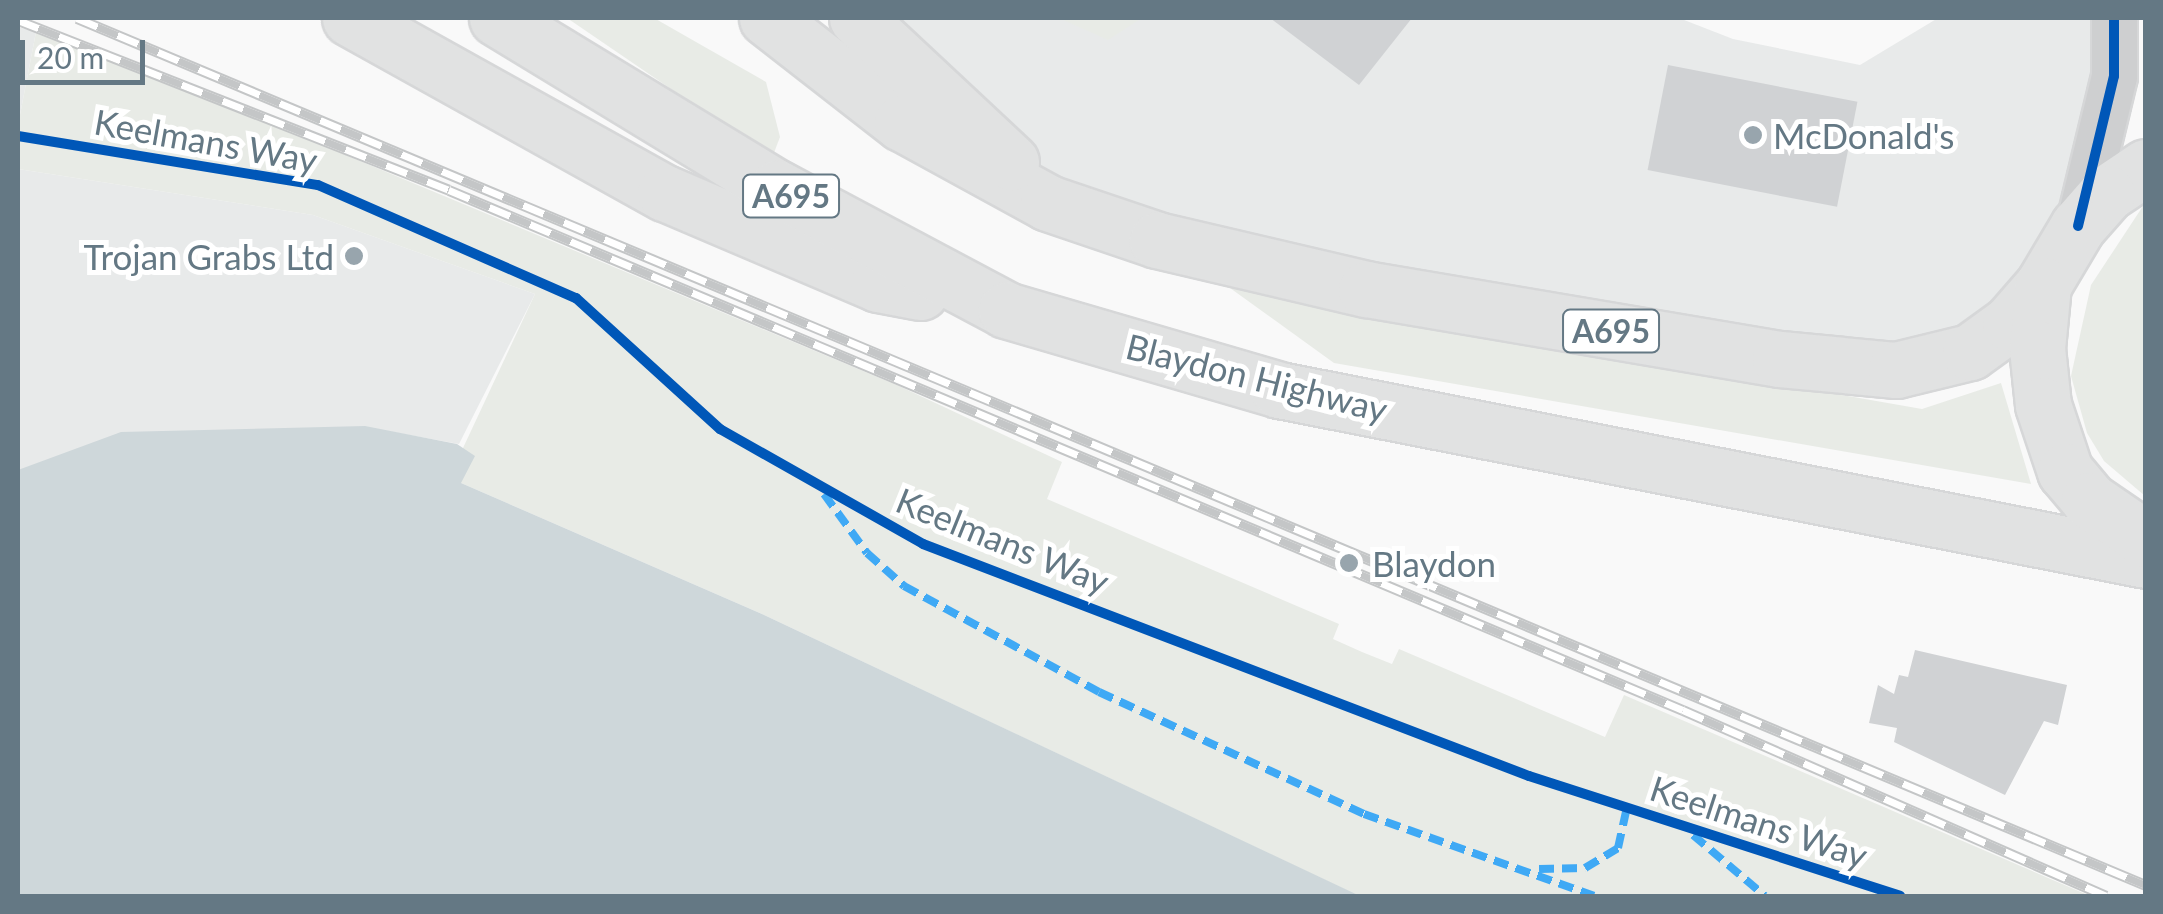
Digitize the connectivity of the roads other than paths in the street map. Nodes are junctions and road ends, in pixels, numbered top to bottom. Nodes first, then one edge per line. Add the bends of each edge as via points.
1 (350, 18) edge
2 (497, 18) edge
3 (766, 18) edge
4 (857, 18) edge
5 (2114, 18) edge
6 (2146, 166) edge
7 (1048, 203) junction
8 (2078, 226) junction
9 (2043, 285) junction
10 (1006, 310) junction
11 (2146, 540) edge
12 (2146, 560) edge

1 - 10 main road via 665,193 878,284
2 - 10 main road, Blaydon Highway / A695 via 777,188
3 - 7 main road, A695 via 902,123
4 - 7 main road via 986,134
5 - 8 street via 2114,76
6 - 8 main road
7 - 9 main road, A695 via 1156,240 1366,289 1780,359 1896,370 1970,352 2010,323
8 - 9 main road
9 - 11 main road via 2039,378 2064,471 2089,500
10 - 12 main road, Blaydon Highway / A695 via 1279,390

